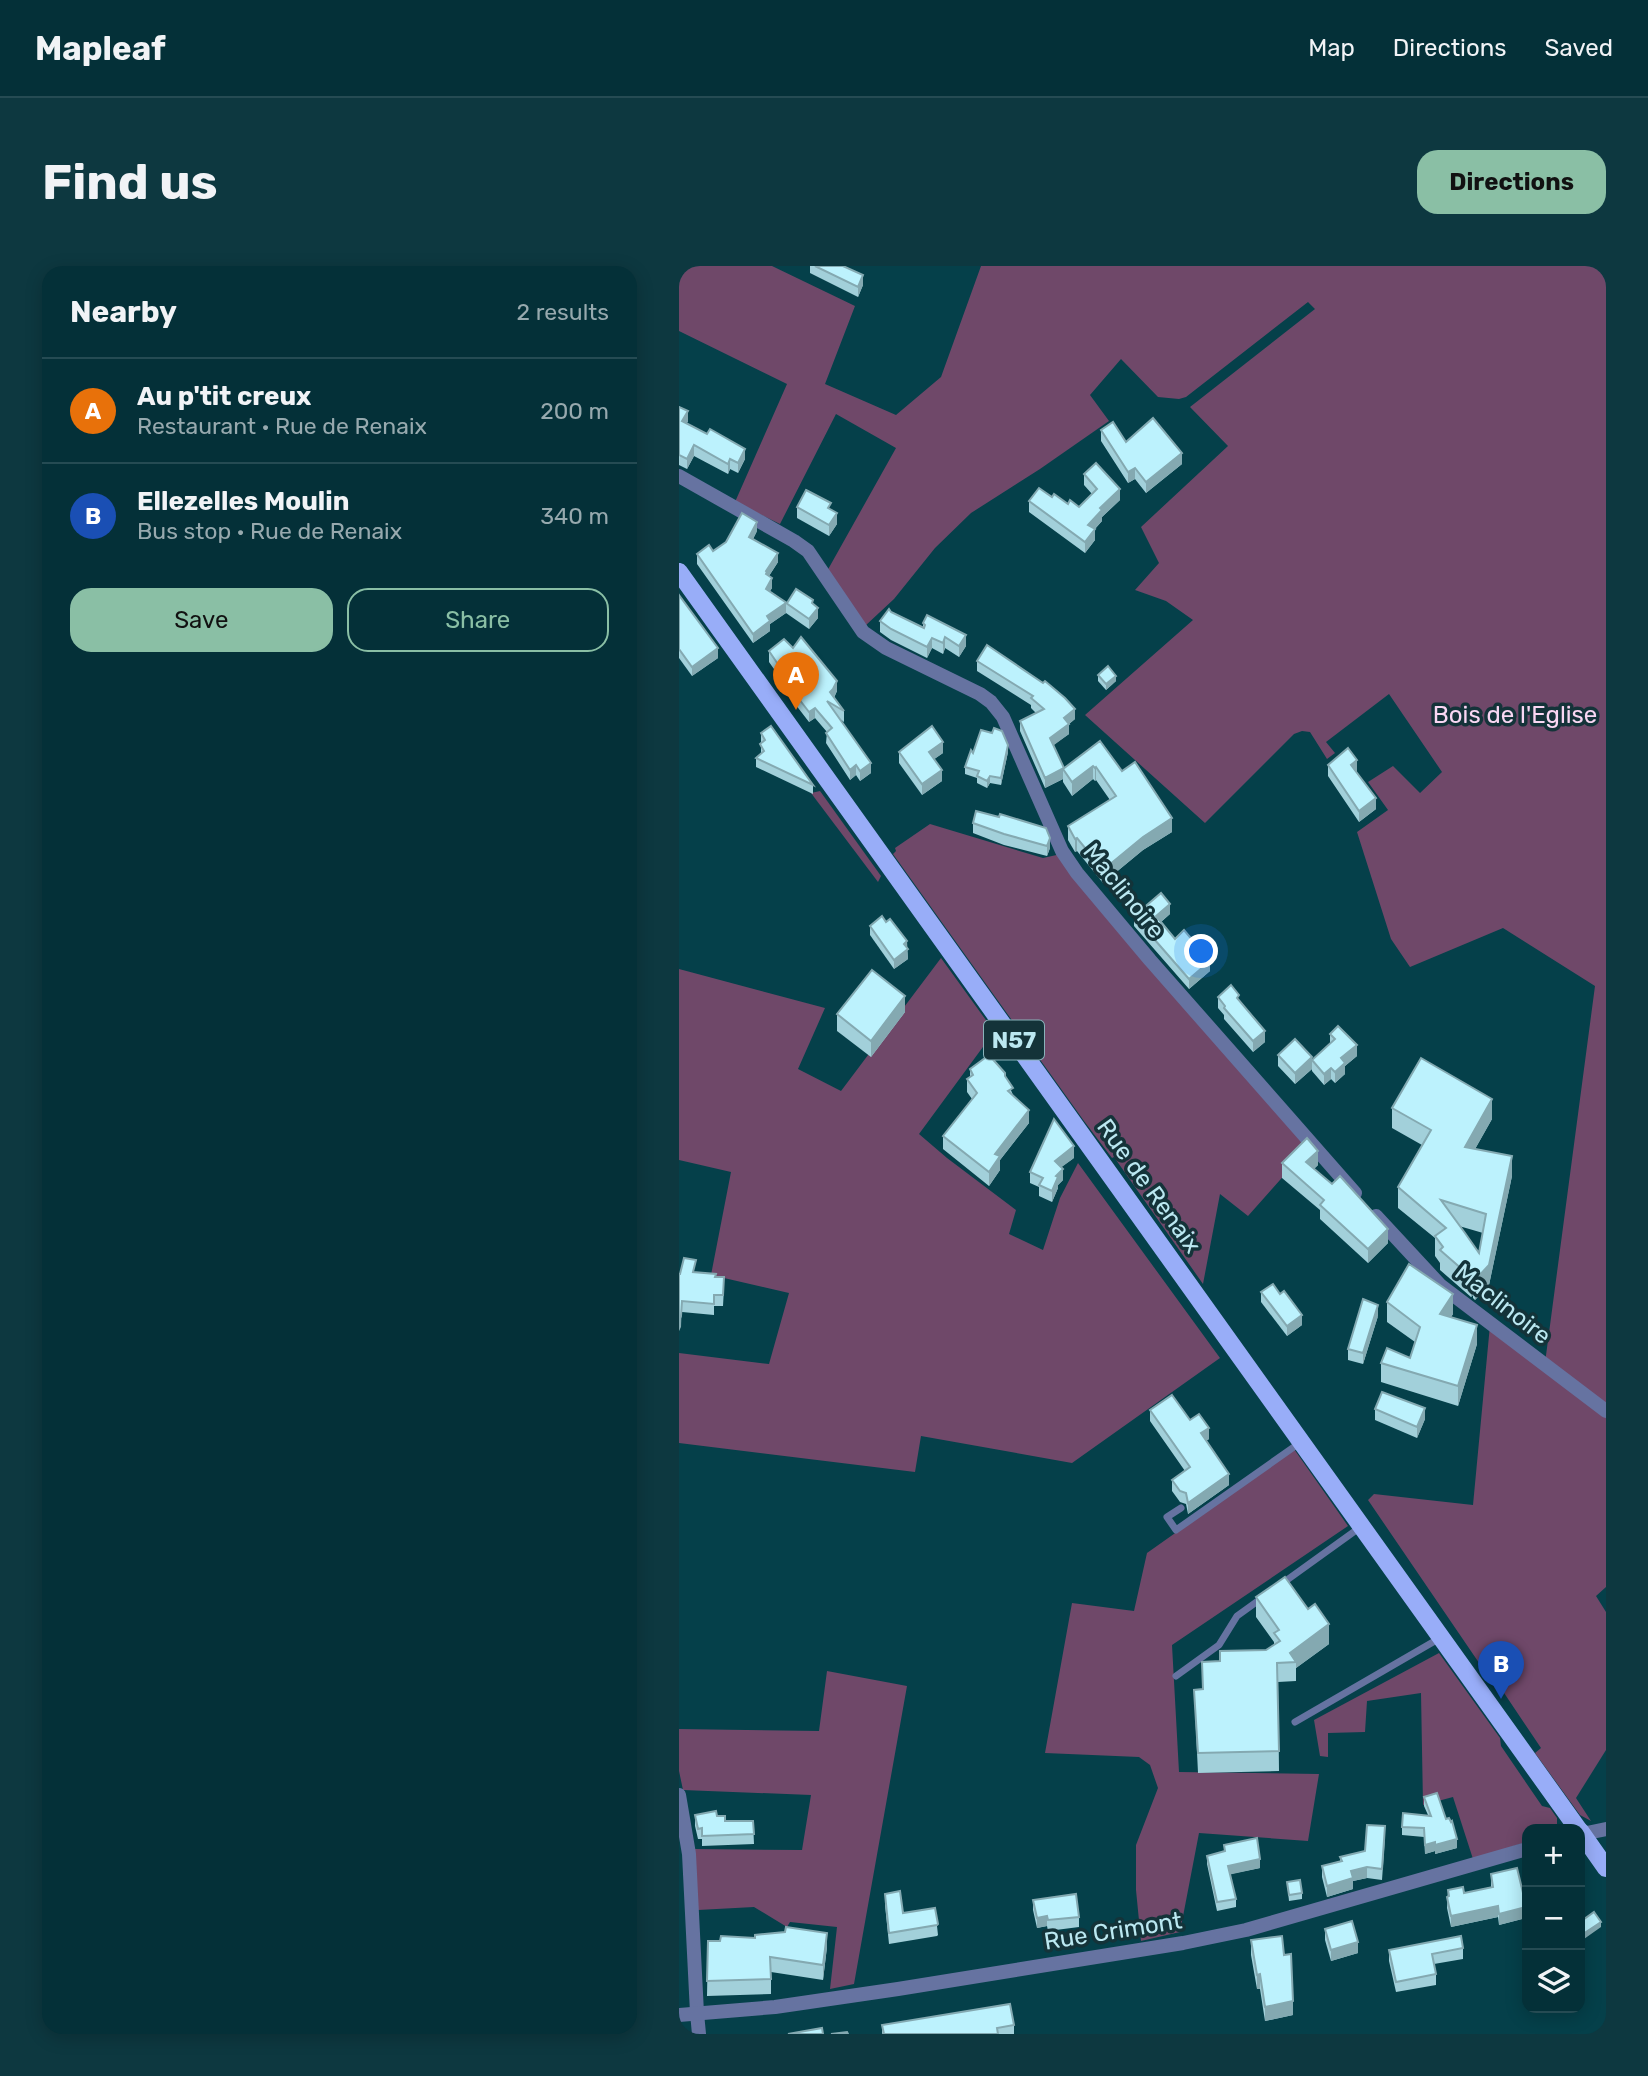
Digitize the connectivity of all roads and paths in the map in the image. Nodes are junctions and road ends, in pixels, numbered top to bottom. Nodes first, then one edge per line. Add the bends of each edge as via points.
1 (679, 475) edge
2 (679, 572) edge
3 (1606, 1411) edge
4 (1302, 1441) junction
5 (1181, 1508) dead end
6 (1362, 1526) junction
7 (1441, 1637) junction
8 (1176, 1676) dead end
9 (1296, 1722) dead end
10 (679, 1795) edge
11 (1574, 1824) edge
12 (1606, 1829) edge
13 (1585, 1831) edge
14 (1585, 1839) edge
15 (1522, 1850) edge
16 (1606, 1868) edge
17 (697, 2013) junction
18 (679, 2015) edge
19 (699, 2034) edge

1 - 3 street, Maclinoire via 808,551 863,632 991,702 1003,717 1062,851 1150,960 1440,1285
2 - 4 main road, Rue de Renaix / N57
4 - 5 lane via 1176,1530 1167,1517
4 - 6 main road, Rue de Renaix / N57
6 - 7 main road, Rue de Renaix / N57
6 - 8 lane via 1237,1616 1219,1645
7 - 9 lane
7 - 11 main road, Rue de Renaix / N57
10 - 17 street via 689,1854
12 - 13 street
14 - 16 main road, Rue de Renaix / N57
15 - 17 street, Rue Crimont via 1246,1930 898,1989
17 - 18 street, Rue Crimont
17 - 19 street

